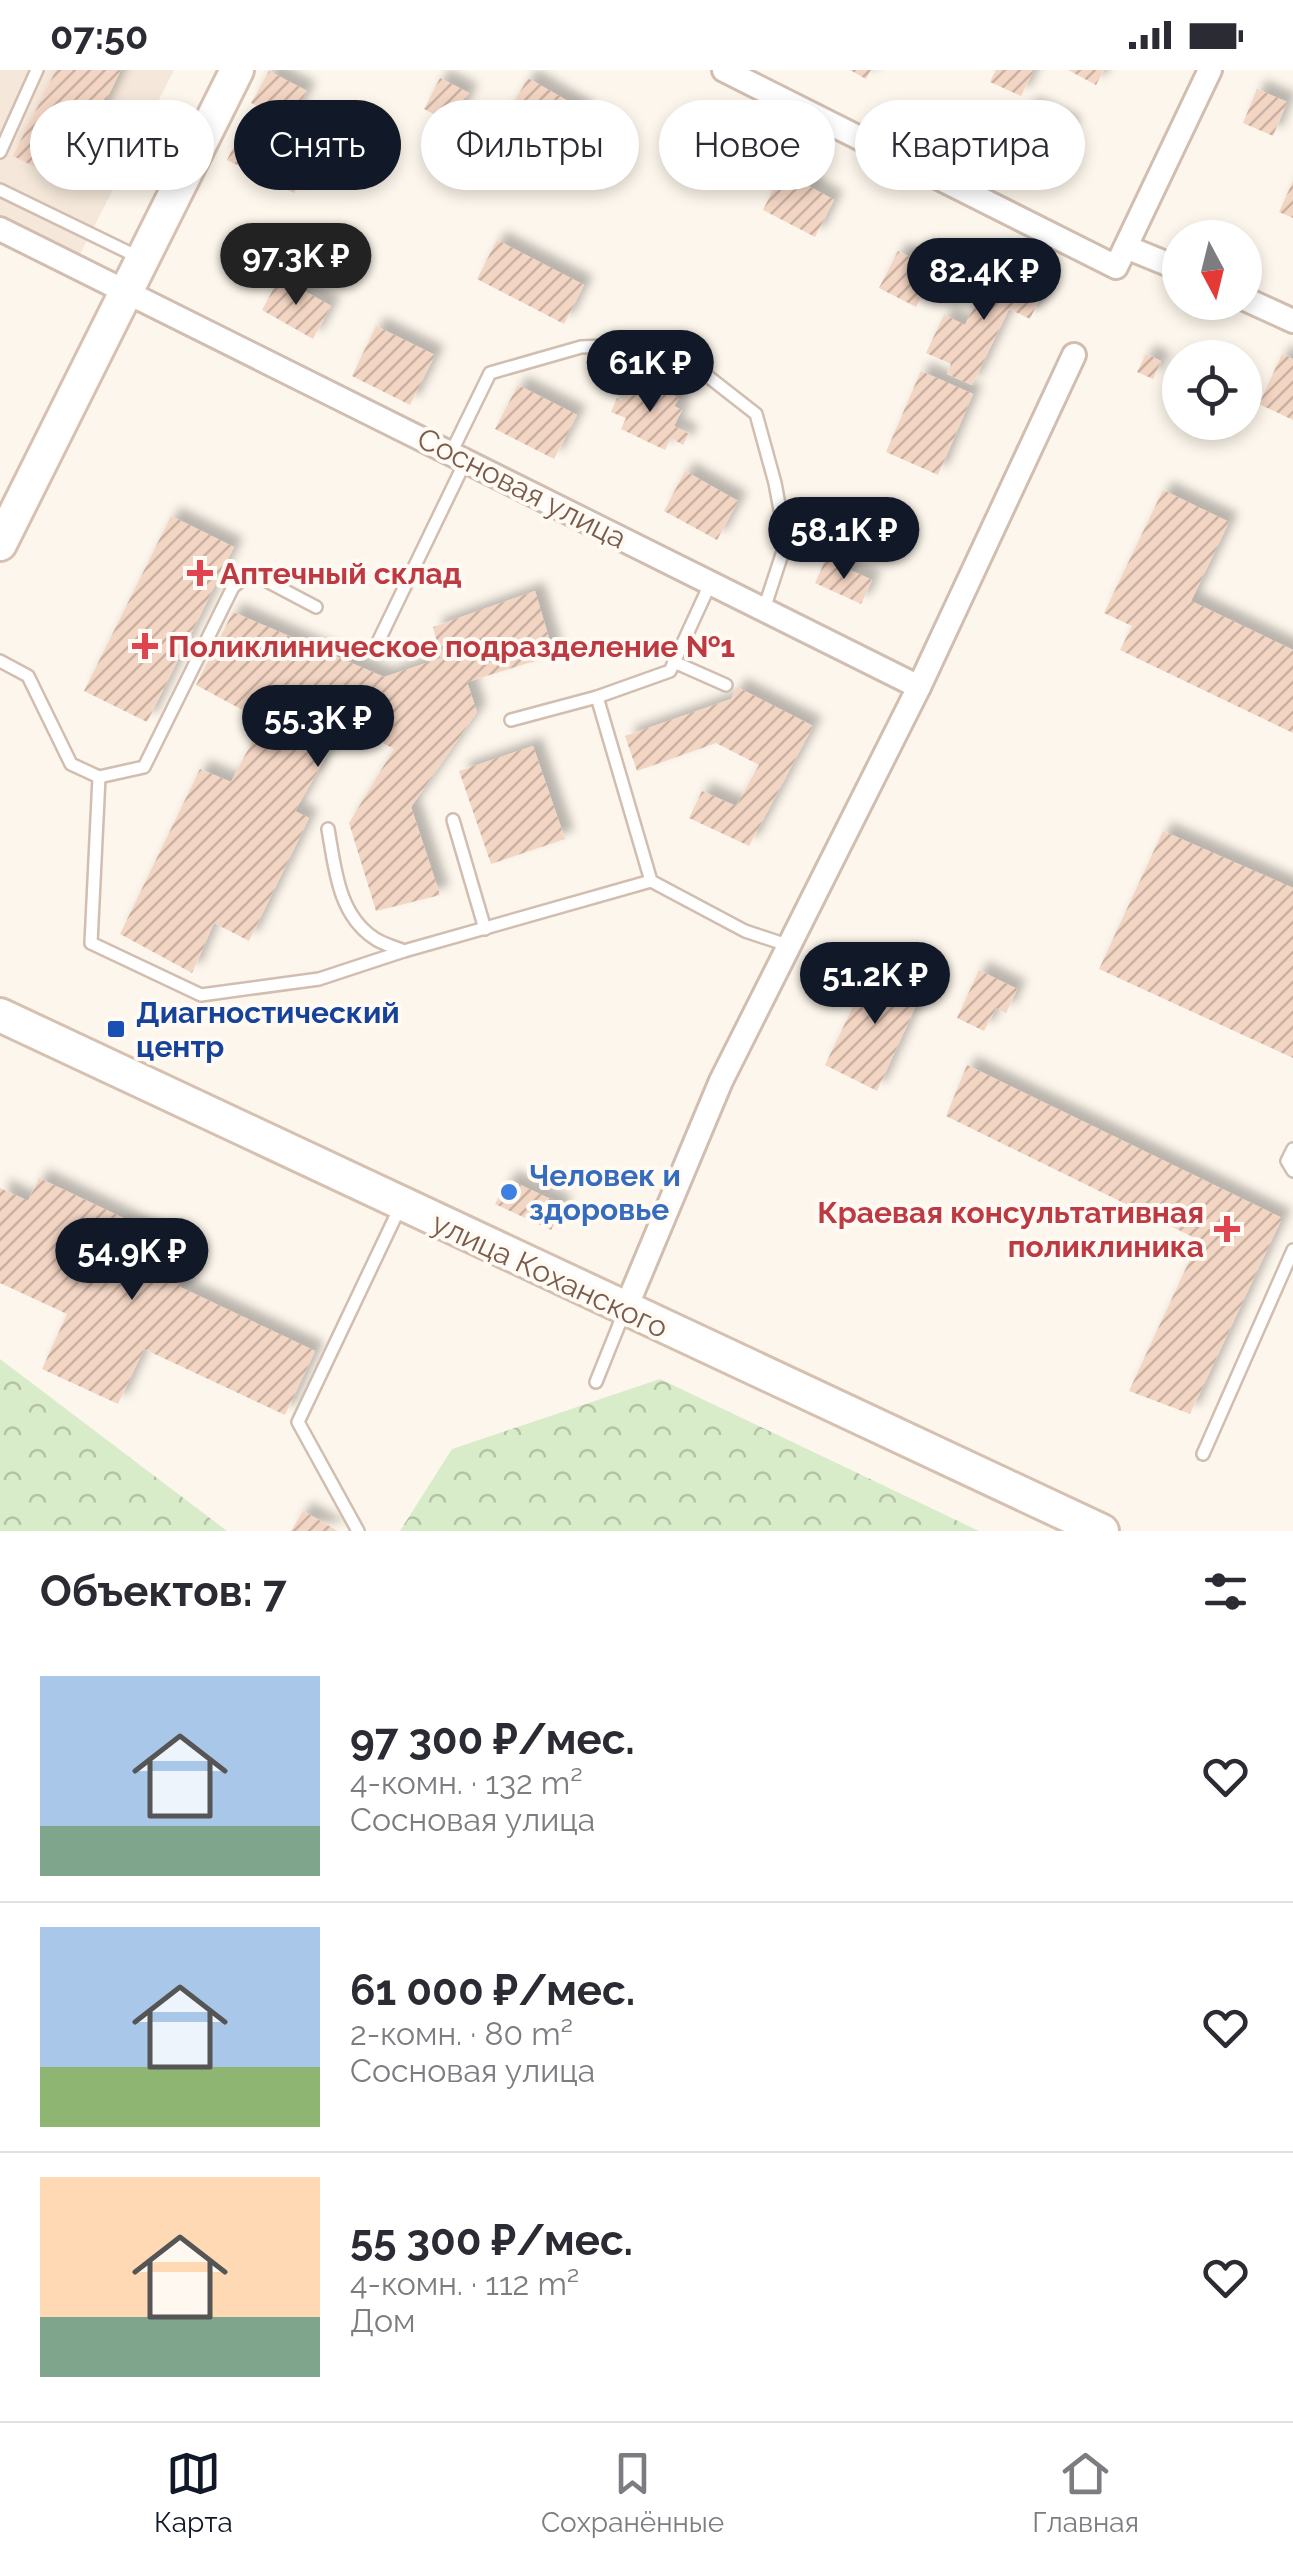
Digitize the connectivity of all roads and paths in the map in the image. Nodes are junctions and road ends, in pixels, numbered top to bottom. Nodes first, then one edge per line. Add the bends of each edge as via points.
1 (36, 70) edge
2 (236, 70) edge
3 (724, 70) edge
4 (1210, 70) edge
5 (0, 152) edge
6 (0, 190) edge
7 (0, 230) edge
8 (1121, 257) junction
9 (142, 259) junction
10 (1162, 265) edge
11 (125, 290) junction
12 (1262, 307) edge
13 (1293, 321) edge
14 (1074, 356) dead end
15 (459, 456) junction
16 (0, 544) edge
17 (710, 582) junction
18 (316, 607) dead end
19 (764, 609) junction
20 (380, 640) dead end
21 (0, 660) edge
22 (674, 662) junction
23 (726, 685) dead end
24 (919, 687) junction
25 (597, 697) junction
26 (510, 720) dead end
27 (99, 777) junction
28 (452, 820) dead end
29 (328, 829) dead end
30 (651, 881) junction
31 (485, 928) junction
32 (787, 945) junction
33 (404, 951) junction
34 (0, 1015) edge
35 (1293, 1149) edge
36 (1293, 1171) edge
37 (400, 1205) junction
38 (1293, 1250) edge
39 (625, 1310) junction
40 (596, 1382) dead end
41 (1204, 1454) dead end
42 (358, 1531) edge
43 (1102, 1531) edge

1 - 5 lane
2 - 9 street
3 - 8 street
4 - 8 street
6 - 9 lane
7 - 11 street, Сосновая улица
8 - 10 street
9 - 11 street
11 - 15 street, Сосновая улица
11 - 16 street
12 - 13 street
14 - 24 street
15 - 17 street, Сосновая улица
15 - 19 lane via 490,373 581,347 648,344 710,378 756,414 786,542
15 - 20 lane
17 - 19 street, Сосновая улица
17 - 22 lane
18 - 27 lane via 262,578 245,577 233,587 144,767
19 - 24 street, Сосновая улица
21 - 27 lane via 28,676 71,764
22 - 23 lane
22 - 25 lane via 670,671
24 - 32 street
25 - 26 lane
25 - 30 lane
27 - 33 lane via 91,943 202,995 319,980
28 - 31 lane
29 - 33 lane via 347,910 373,938
30 - 31 lane
30 - 32 lane
31 - 33 lane
32 - 39 street via 721,1081
34 - 37 street, улица Коханского
35 - 36 lane via 1287,1161
37 - 39 street, улица Коханского
37 - 42 lane via 298,1422
38 - 41 lane
39 - 40 lane
39 - 43 street, улица Коханского

